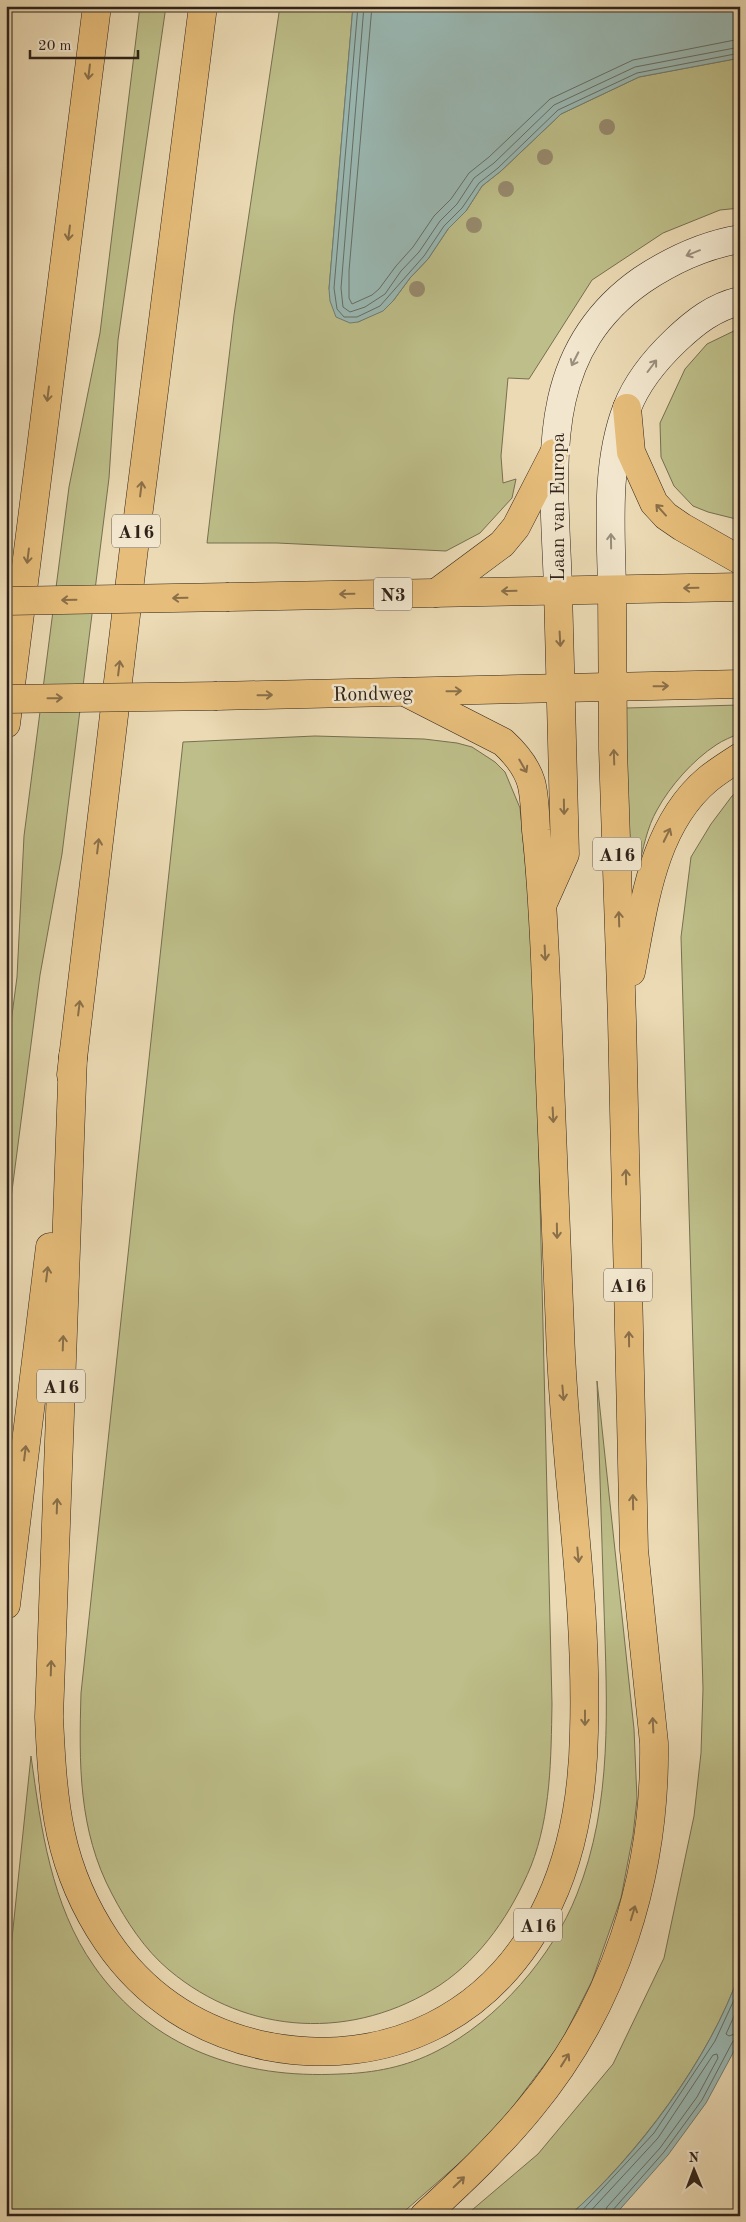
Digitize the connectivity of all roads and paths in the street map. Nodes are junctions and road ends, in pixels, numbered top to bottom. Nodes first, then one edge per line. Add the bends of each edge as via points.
1 (97, 6) edge
2 (203, 6) edge
3 (740, 240) edge
4 (740, 300) edge
5 (627, 408) junction
6 (554, 453) junction
7 (740, 560) edge
8 (740, 587) edge
9 (558, 590) junction
10 (612, 590) junction
11 (436, 593) junction
12 (6, 601) edge
13 (740, 684) edge
14 (613, 687) junction
15 (562, 689) junction
16 (405, 692) junction
17 (6, 699) edge
18 (6, 724) edge
19 (740, 756) edge
20 (543, 904) junction
21 (622, 1020) junction
22 (73, 1056) junction
23 (6, 1605) edge
24 (424, 2216) edge

1 -> 18 highway
22 -> 2 highway, A16
3 -> 6 street, Laan van Europa via 695,251 662,267 608,308 587,336 567,376
5 -> 4 street via 641,382 668,348 712,311
7 -> 5 highway via 682,527 654,503 631,452
10 -> 5 street via 612,490 616,453
6 - 9 street, Laan van Europa
6 - 11 highway via 516,527 502,544
8 -> 10 highway, N3
9 - 10 highway, N3
9 -> 11 highway, N3
9 -> 15 highway, Laan van Europa
10 - 14 highway
11 -> 12 highway, N3, bridge
14 -> 13 highway, Rondweg
14 - 15 highway, Rondweg
21 -> 14 highway, A16
16 -> 15 highway, Rondweg
15 -> 20 highway, A16 via 565,854
17 -> 16 highway, Rondweg, bridge
16 -> 20 highway, A16 via 489,733 514,752 531,782
21 -> 19 highway, A16 via 649,880 667,833 707,780
20 -> 22 highway, A16 via 561,1365 583,1624 584,1733 579,1797 564,1867 529,1938 489,1987 468,2005 421,2032 398,2041 346,2052 316,2052 245,2041 189,2018 146,1987 124,1964 93,1918 70,1868 55,1812 49,1717
24 -> 21 highway, A16 via 530,2108 568,2055 610,1976 626,1936 648,1848 655,1774 634,1550
23 -> 22 highway, A16

